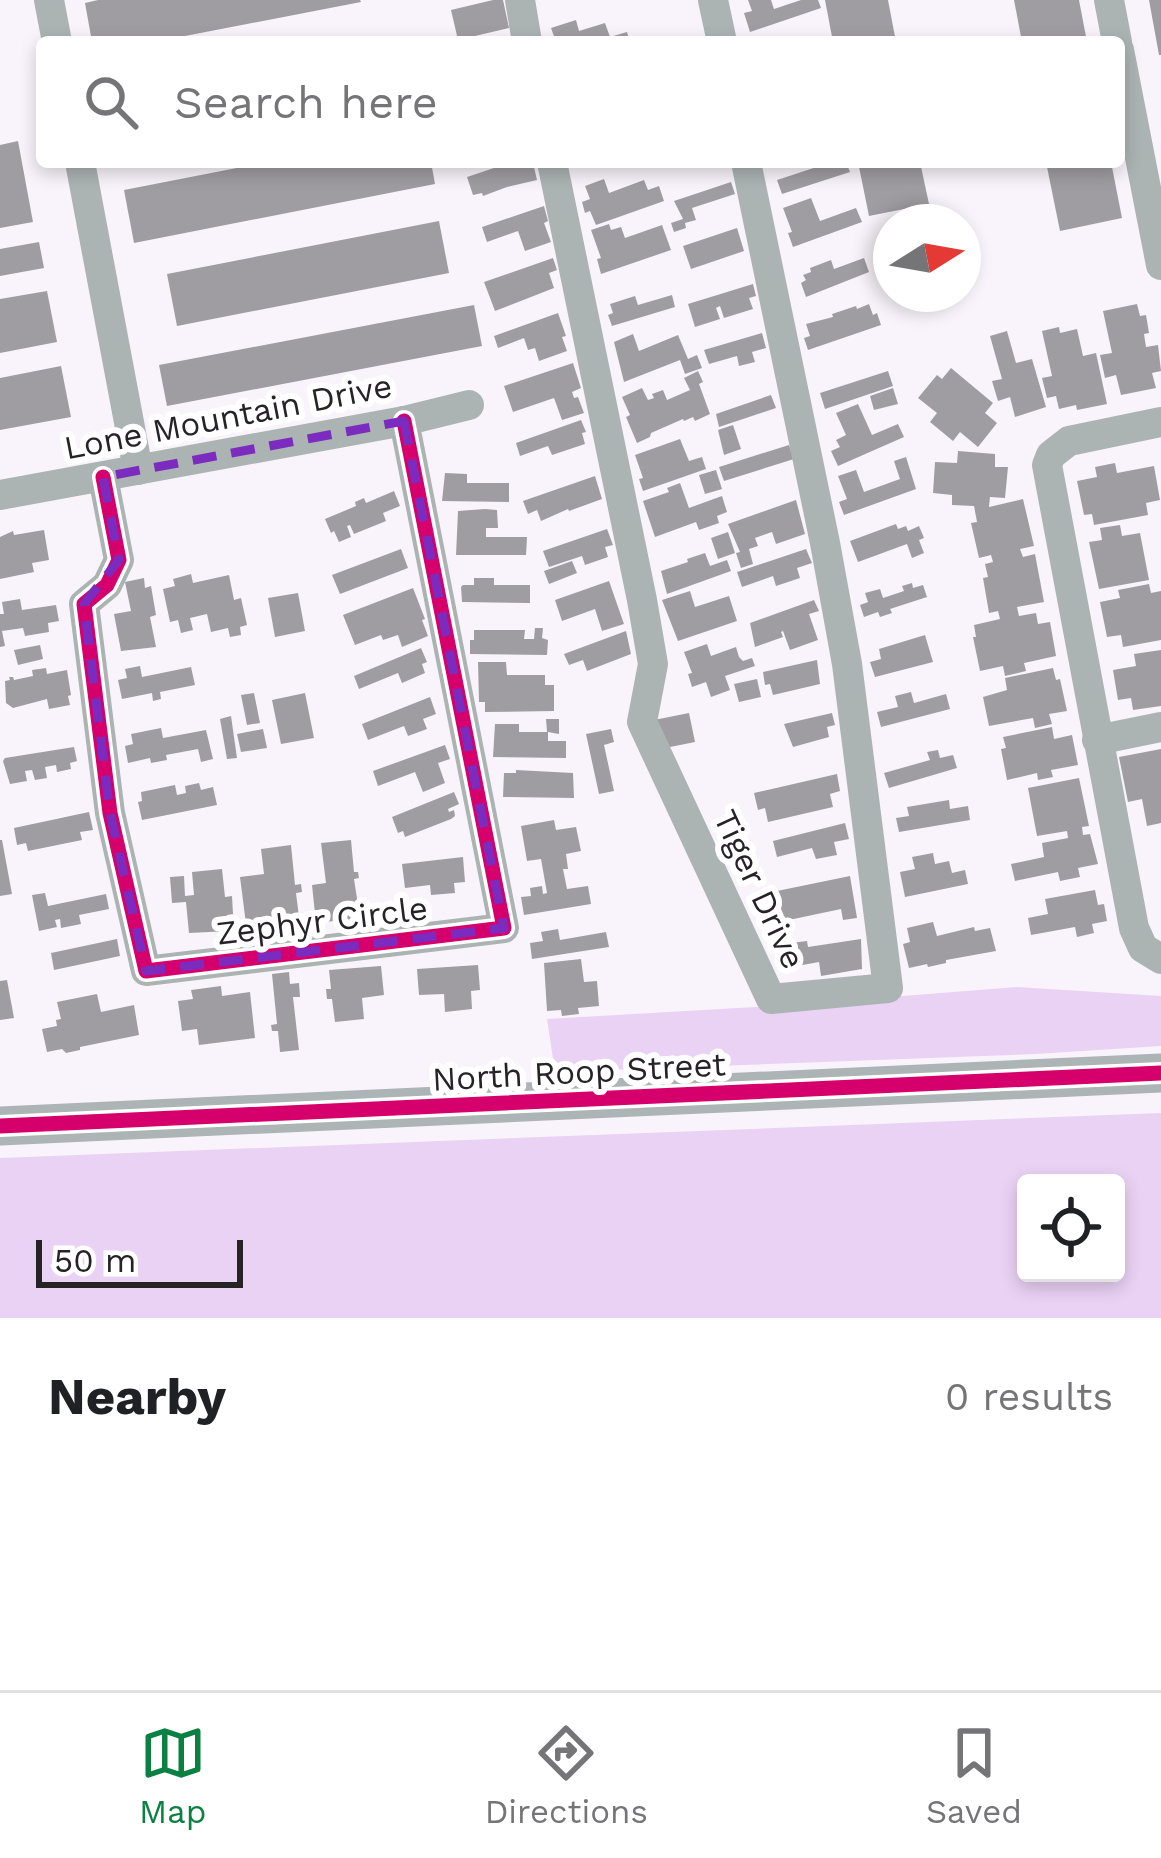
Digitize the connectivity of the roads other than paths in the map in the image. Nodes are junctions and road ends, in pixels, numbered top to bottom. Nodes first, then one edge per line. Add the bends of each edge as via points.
1 (49, 0) edge
2 (520, 0) edge
3 (713, 0) edge
4 (1109, 0) edge
5 (56, 36) edge
6 (526, 36) edge
7 (721, 36) edge
8 (1116, 36) edge
9 (1125, 82) edge
10 (81, 168) edge
11 (553, 168) edge
12 (747, 168) edge
13 (1161, 265) edge
14 (469, 405) dead end
15 (404, 421) junction
16 (1161, 422) edge
17 (138, 470) junction
18 (103, 477) junction
19 (0, 495) edge
20 (1161, 727) edge
21 (1097, 740) junction
22 (1161, 958) edge
23 (1161, 1073) edge
24 (0, 1126) edge

1 - 5 street
2 - 6 street
3 - 7 street
4 - 8 street
9 - 13 street
10 - 17 street
11 - 12 street, Tiger Drive via 653,664 643,722 771,999 888,988 847,664
14 - 15 street, Lone Mountain Drive
15 - 17 street, Lone Mountain Drive
15 - 18 street, Zephyr Circle via 504,928 146,971 110,813 84,604 107,586 119,560
16 - 21 street via 1070,441 1047,465
17 - 18 street, Lone Mountain Drive
18 - 19 street, Lone Mountain Drive
20 - 21 street
21 - 22 street via 1134,928 1143,948
23 - 24 main road, North Roop Street

